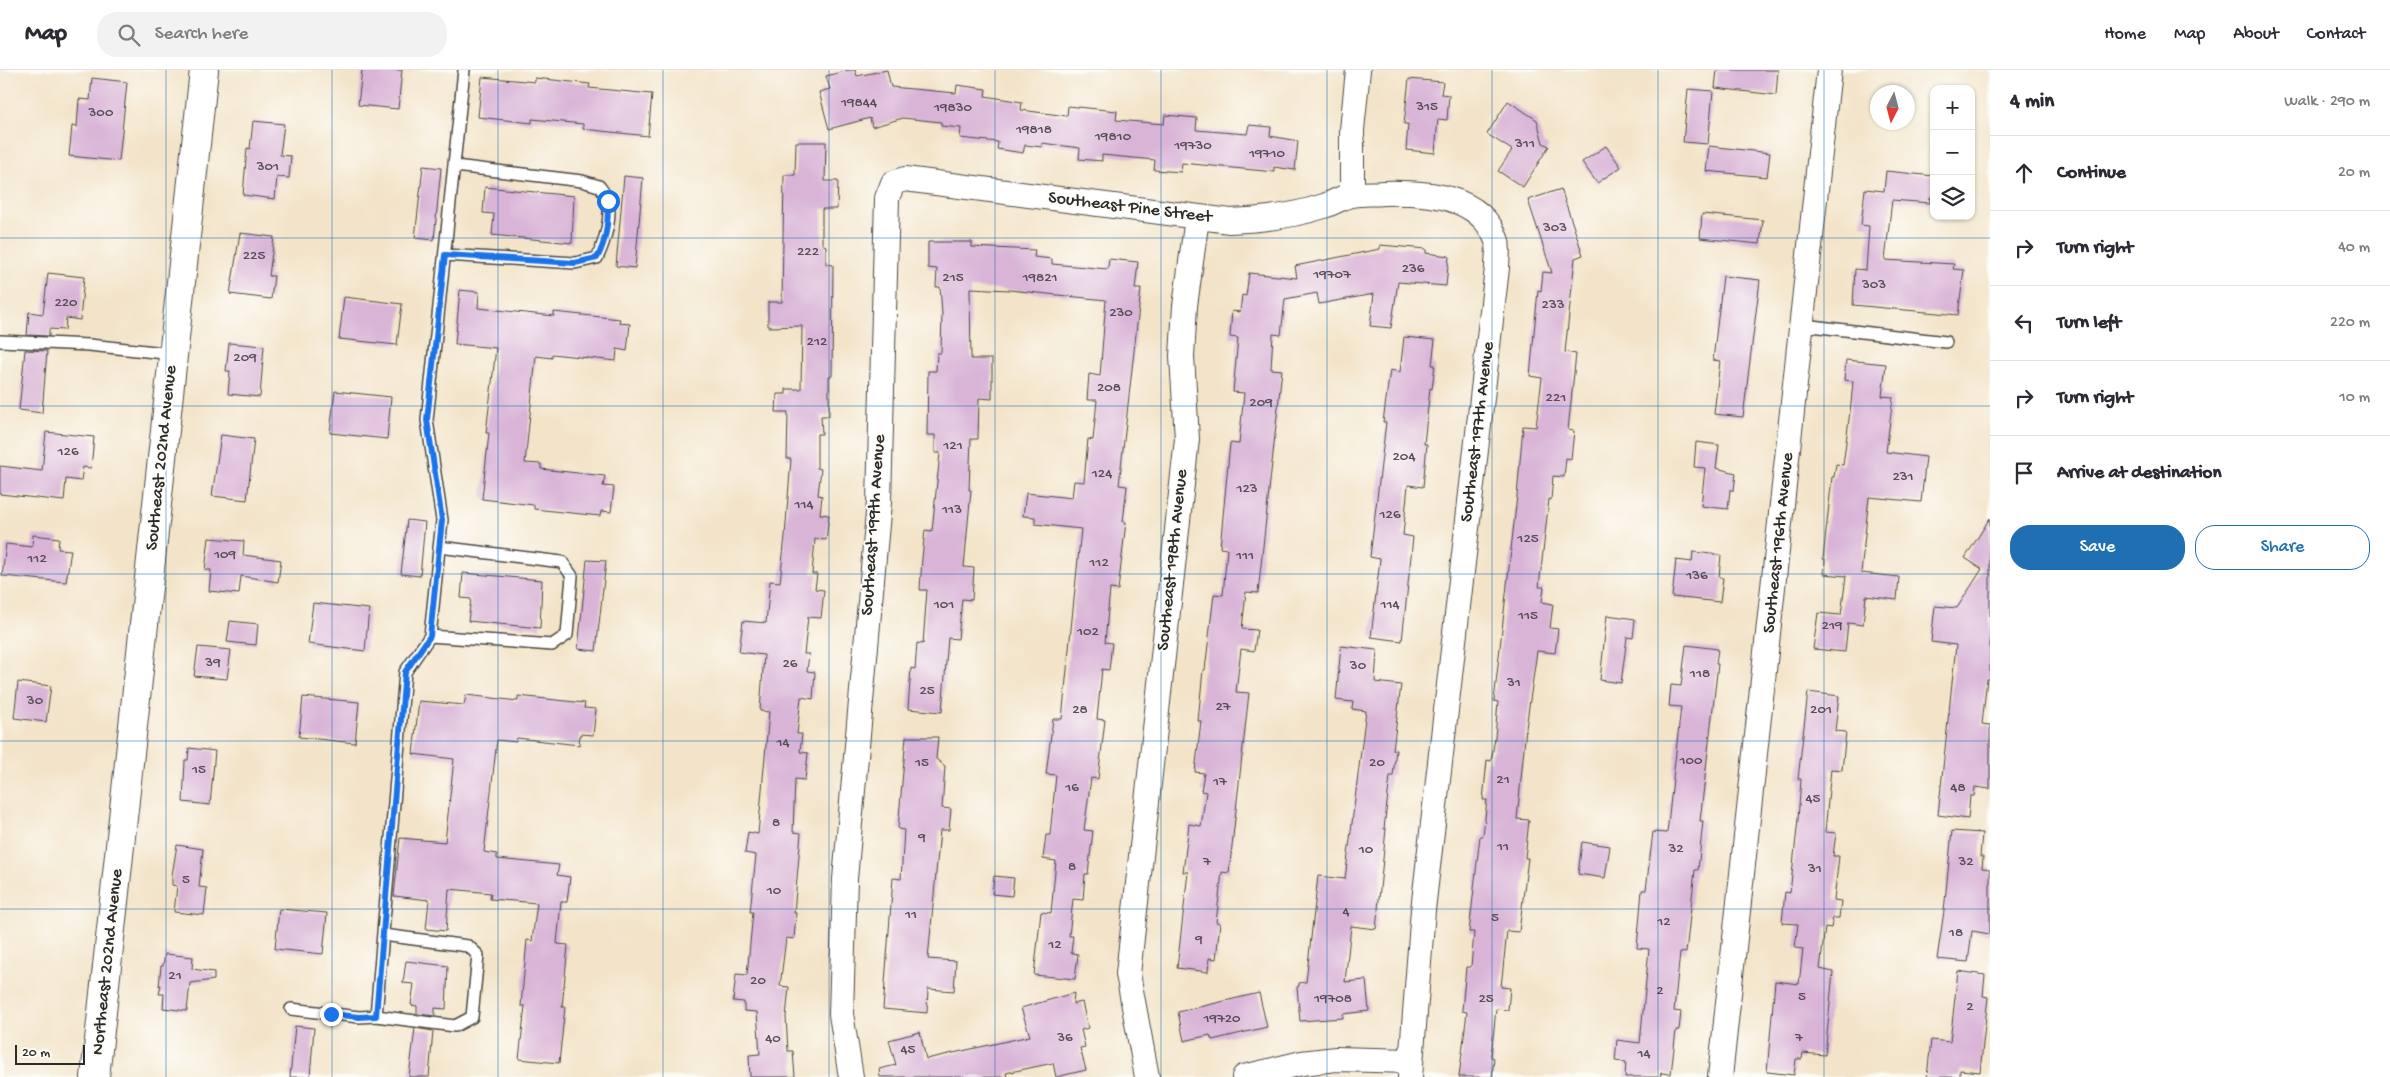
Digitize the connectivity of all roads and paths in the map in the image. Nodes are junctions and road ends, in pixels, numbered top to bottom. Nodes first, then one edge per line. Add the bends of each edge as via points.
1 (204, 70) edge
2 (464, 70) edge
3 (1358, 70) edge
4 (1830, 70) edge
5 (455, 166) junction
6 (905, 179) joint
7 (1352, 195) junction
8 (1197, 218) junction
9 (445, 255) junction
10 (1803, 325) junction
11 (0, 341) edge
12 (1946, 342) dead end
13 (174, 354) junction
14 (439, 547) junction
15 (430, 636) junction
16 (120, 847) joint
17 (383, 935) junction
18 (291, 1009) dead end
19 (376, 1016) junction
20 (1410, 1069) edge
21 (95, 1077) edge
22 (851, 1077) edge
23 (1148, 1077) edge
24 (1244, 1077) edge
25 (1720, 1077) edge

1 - 13 main road, Southeast 202nd Avenue
2 - 5 lane
3 - 7 street via 1352,130
4 - 10 street, Southeast 196th Avenue
5 - 9 lane
5 - 9 lane via 600,186 608,201 608,222 604,245 597,258 575,263
6 - 8 street, Southeast Pine Street
6 - 22 street, Southeast 199th Avenue via 894,183 887,198 879,502 845,879 841,1014
7 - 8 street, Southeast Pine Street via 1304,212 1258,220
7 - 20 street, Southeast 197th Avenue via 1397,193 1442,196 1459,201 1482,218 1498,242 1423,910
8 - 23 street, Southeast 198th Avenue via 1182,356 1187,439 1128,974
9 - 14 lane via 427,420 442,520
10 - 12 lane
10 - 25 street, Southeast 196th Avenue
11 - 13 lane via 89,345
13 - 16 main road, Southeast 202nd Avenue
14 - 15 lane
14 - 15 lane via 562,562 572,576 567,635 552,645
15 - 17 lane via 405,672
16 - 21 main road, Northeast 202nd Avenue
17 - 19 lane
17 - 19 lane via 468,946 478,955 472,1017 455,1026
18 - 19 lane
20 - 24 street via 1336,1060 1302,1063

